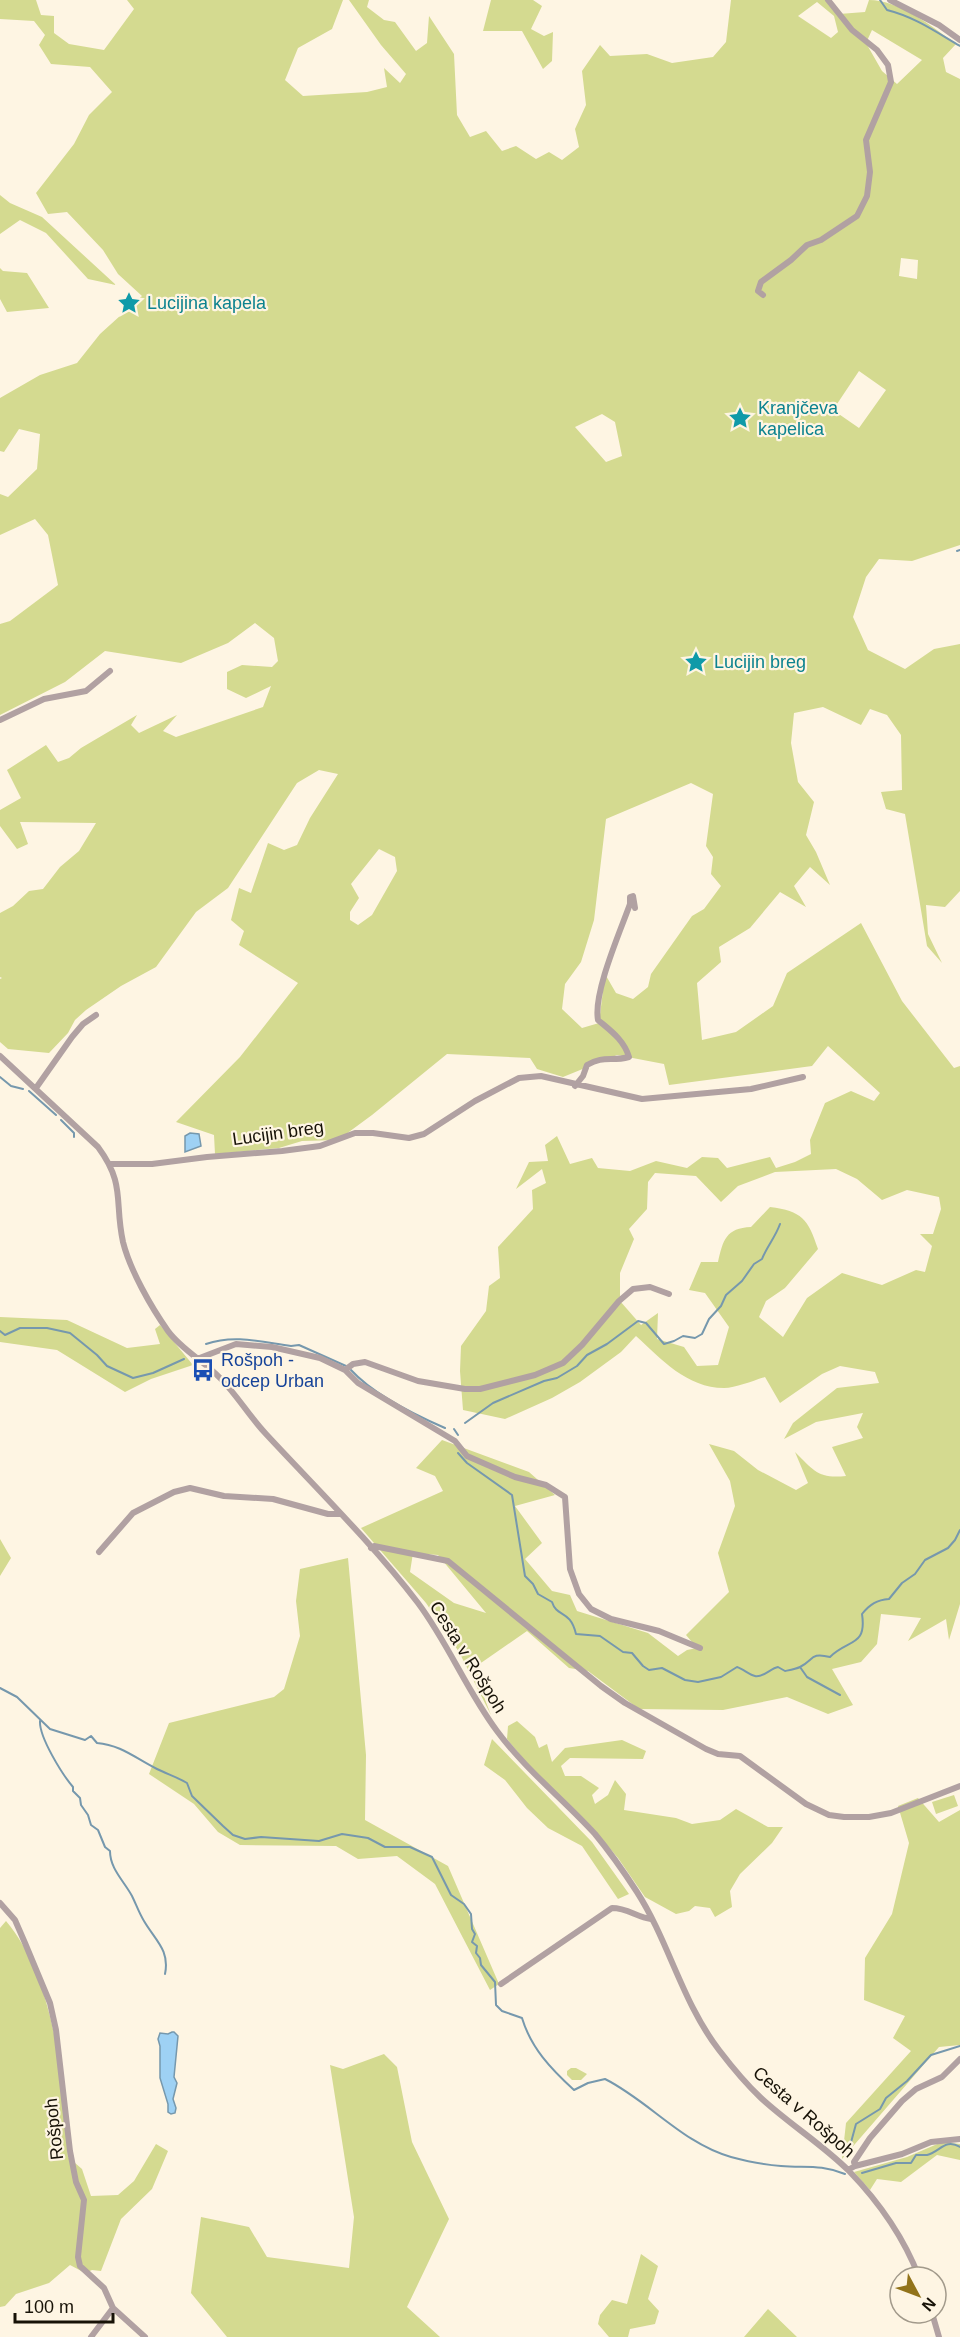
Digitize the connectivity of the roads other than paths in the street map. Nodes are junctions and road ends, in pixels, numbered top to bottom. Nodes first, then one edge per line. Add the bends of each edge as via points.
1 (828, 0) edge
2 (890, 0) edge
3 (960, 40) edge
4 (763, 295) dead end
5 (110, 671) dead end
6 (0, 720) edge
7 (636, 908) dead end
8 (96, 1016) dead end
9 (0, 1056) edge
10 (803, 1077) dead end
11 (575, 1086) junction
12 (36, 1088) junction
13 (110, 1164) junction
14 (669, 1294) dead end
15 (197, 1359) junction
16 (345, 1370) junction
17 (340, 1514) junction
18 (371, 1548) junction
19 (99, 1552) dead end
20 (700, 1648) dead end
21 (960, 1786) edge
22 (0, 1903) edge
23 (651, 1919) junction
24 (501, 1984) dead end
25 (960, 2059) edge
26 (960, 2139) edge
27 (855, 2166) junction
28 (848, 2170) junction
29 (915, 2265) edge
30 (113, 2308) junction
31 (91, 2337) edge
32 (145, 2337) edge

1 - 4 street via 888,65 891,82 866,140 870,172 867,196 857,216 807,245 761,282 758,291
2 - 3 street
5 - 6 street via 86,691 44,699
7 - 11 street via 633,896 630,897 606,969 597,1011 598,1020 619,1037 629,1057 600,1058 587,1065
8 - 12 street via 72,1037
9 - 12 street, Cesta v Rošpoh
10 - 11 street, Lucijin breg via 751,1089 642,1099
11 - 13 street, Lucijin breg via 541,1076 519,1078 424,1134 409,1138 355,1133 301,1149 152,1164
12 - 13 street, Cesta v Rošpoh via 98,1147
13 - 15 street, Cesta v Rošpoh via 116,1177 123,1242 140,1281 165,1327
14 - 16 street via 650,1287 633,1289 563,1363 536,1375 480,1389 418,1381 365,1362
15 - 16 street via 236,1344 253,1344 320,1358
15 - 17 street, Cesta v Rošpoh via 222,1380
16 - 20 street via 358,1383 455,1441 467,1456 515,1477 546,1485 565,1497 570,1569 579,1594 591,1609
17 - 18 street, Cesta v Rošpoh
17 - 19 street via 273,1499 224,1496 190,1488 174,1492 133,1514
18 - 21 street via 448,1561 625,1703 706,1749 740,1756 787,1793 829,1815 857,1818 891,1813
18 - 23 street, Cesta v Rošpoh via 421,1607 495,1729 607,1849
22 - 30 street, Rošpoh via 15,1920 50,2003 61,2057 70,2151 84,2200 78,2257 80,2266 104,2288
23 - 24 street via 612,1908
23 - 28 street, Cesta v Rošpoh via 700,2023 719,2050 760,2097
25 - 27 street via 942,2077 902,2101 870,2138
26 - 27 street via 931,2142
27 - 28 street
28 - 29 street, Cesta v Rošpoh via 886,2214
30 - 31 street
30 - 32 street, Rošpoh

